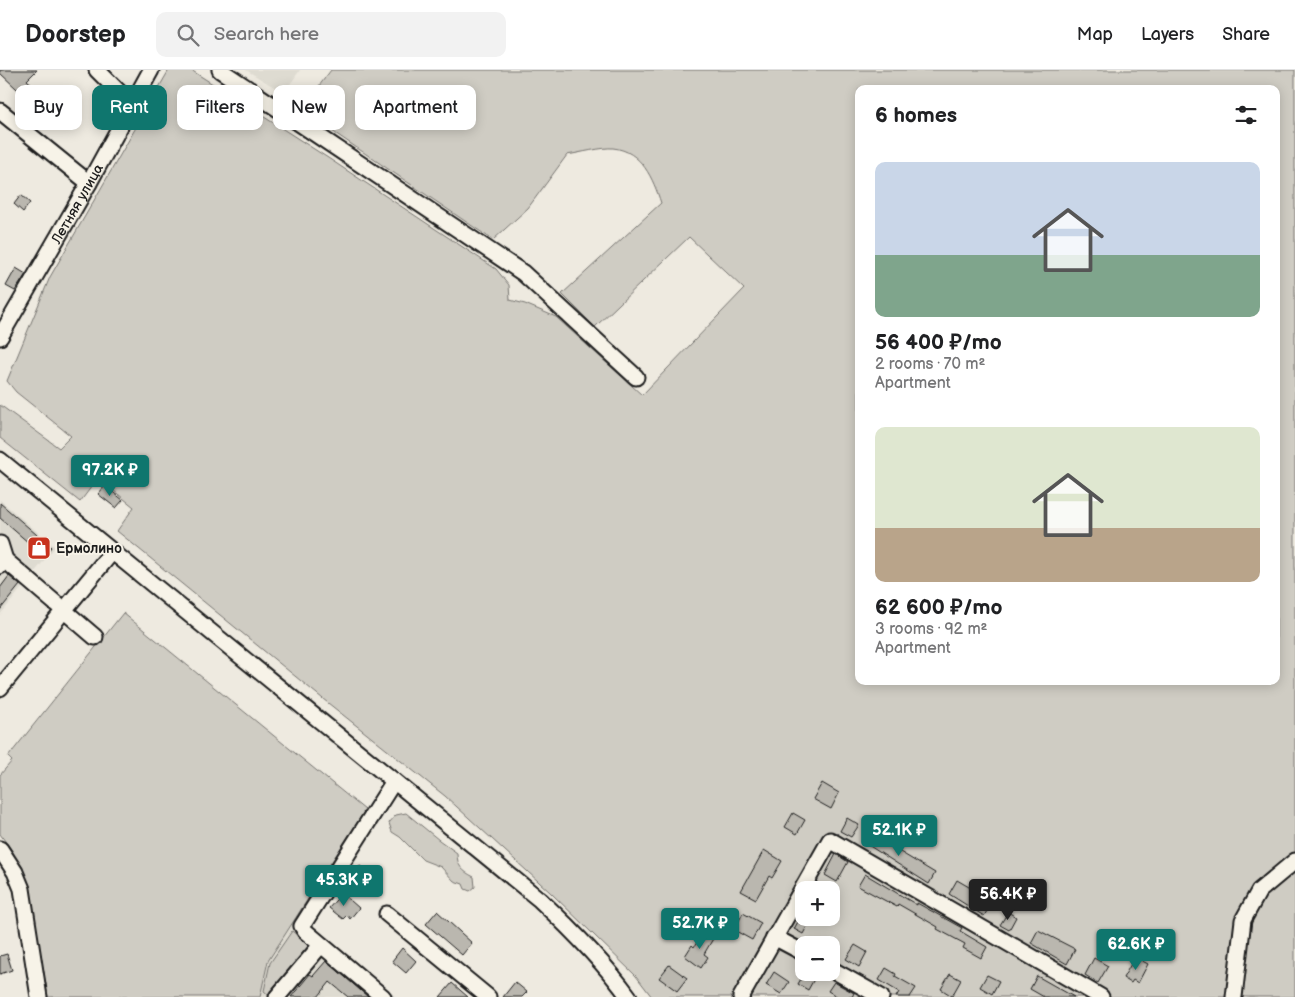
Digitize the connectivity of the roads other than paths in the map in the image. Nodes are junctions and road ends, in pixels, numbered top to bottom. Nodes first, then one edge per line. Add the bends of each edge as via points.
1 (97, 70) edge
2 (151, 70) edge
3 (220, 70) edge
4 (112, 85) edge
5 (143, 85) edge
6 (0, 111) edge
7 (118, 130) edge
8 (89, 183) junction
9 (0, 337) edge
10 (636, 377) dead end
11 (0, 460) edge
12 (0, 544) edge
13 (112, 552) junction
14 (2, 563) edge
15 (64, 611) junction
16 (95, 637) dead end
17 (0, 689) edge
18 (394, 781) junction
19 (0, 849) edge
20 (1295, 861) edge
21 (387, 914) dead end
22 (774, 937) junction
23 (321, 945) junction
24 (795, 948) edge
25 (840, 974) edge
26 (39, 997) edge
27 (277, 997) edge
28 (383, 997) edge
29 (488, 997) edge
30 (630, 997) edge
31 (741, 997) edge
32 (881, 997) edge
33 (1101, 997) edge
34 (1234, 997) edge

1 - 4 street
2 - 5 street, Летняя улица
3 - 10 street via 524,273
6 - 8 street
7 - 8 street, Летняя улица
8 - 9 street, Летняя улица
11 - 13 street
12 - 14 street
13 - 15 street
13 - 18 street
14 - 15 street
15 - 16 street
15 - 17 street
18 - 23 street via 303,922 303,928
18 - 30 street via 540,900 572,930
19 - 26 street via 22,889
20 - 34 street via 1259,891 1243,920
21 - 29 street
22 - 24 street
22 - 31 street
22 - 33 street via 830,840
23 - 27 street
23 - 28 street
25 - 32 street

